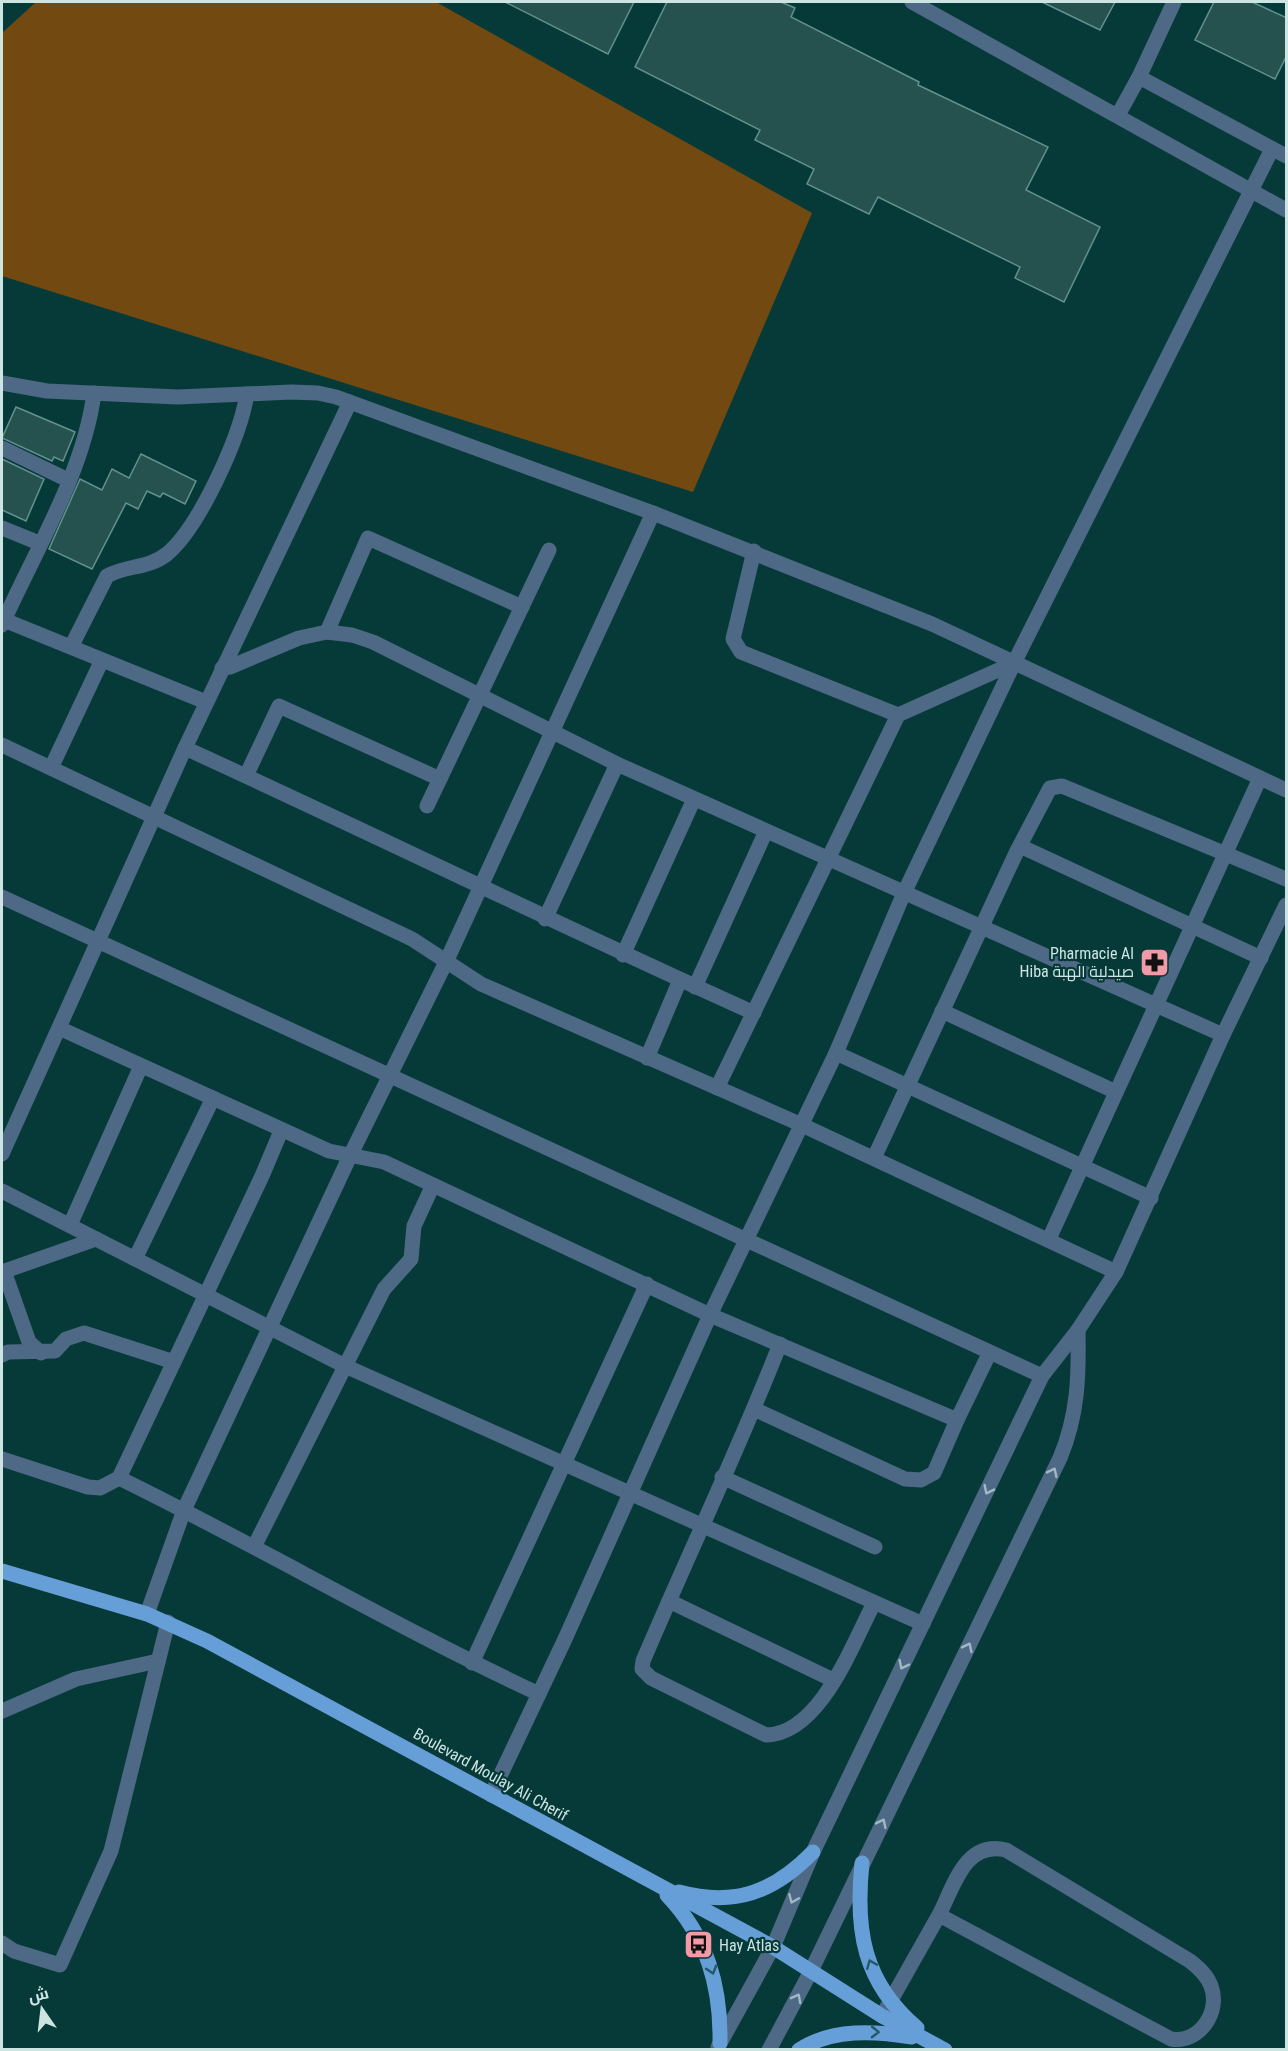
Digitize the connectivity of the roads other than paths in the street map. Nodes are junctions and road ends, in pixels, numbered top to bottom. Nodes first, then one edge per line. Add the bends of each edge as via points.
1 (912, 2) edge
2 (1174, 2) edge
3 (1139, 77) junction
4 (1118, 115) junction
5 (1272, 148) junction
6 (1287, 156) edge
7 (1249, 191) junction
8 (1287, 210) edge
9 (2, 383) edge
10 (94, 393) junction
11 (247, 394) junction
12 (350, 402) junction
13 (2, 448) edge
14 (68, 480) junction
15 (653, 513) junction
16 (2, 528) edge
17 (39, 543) junction
18 (549, 550) dead end
19 (754, 552) junction
20 (522, 607) junction
21 (3, 622) edge
22 (327, 632) junction
23 (71, 647) junction
24 (102, 660) junction
25 (1014, 663) junction
26 (222, 668) junction
27 (481, 694) junction
28 (206, 702) junction
29 (898, 715) junction
30 (551, 730) junction
31 (2, 745) edge
32 (185, 748) junction
33 (616, 764) junction
34 (51, 768) junction
35 (246, 776) junction
36 (1260, 778) junction
37 (440, 779) junction
38 (1287, 790) edge
39 (694, 799) junction
40 (428, 806) dead end
41 (155, 816) junction
42 (766, 831) junction
43 (1020, 846) junction
44 (1226, 853) junction
45 (828, 859) junction
46 (1287, 879) edge
47 (481, 885) junction
48 (904, 893) junction
49 (2, 897) edge
50 (1287, 904) edge
51 (545, 919) junction
52 (1192, 926) junction
53 (981, 929) junction
54 (96, 941) junction
55 (623, 955) junction
56 (1261, 958) junction
57 (446, 962) junction
58 (680, 980) junction
59 (695, 987) junction
60 (1156, 1006) junction
61 (942, 1011) junction
62 (754, 1013) junction
63 (58, 1028) junction
64 (1223, 1035) junction
65 (836, 1053) junction
66 (647, 1058) junction
67 (141, 1066) junction
68 (391, 1076) junction
69 (908, 1086) junction
70 (717, 1088) junction
71 (1116, 1092) junction
72 (213, 1098) junction
73 (802, 1125) junction
74 (281, 1131) junction
75 (3, 1147) edge
76 (350, 1156) junction
77 (874, 1158) junction
78 (1082, 1166) junction
79 (433, 1185) junction
80 (2, 1191) edge
81 (1151, 1198) junction
82 (70, 1225) junction
83 (96, 1239) junction
84 (746, 1239) junction
85 (1049, 1239) junction
86 (135, 1259) junction
87 (3, 1272) edge
88 (1116, 1272) junction
89 (647, 1284) junction
90 (206, 1296) junction
91 (711, 1315) junction
92 (270, 1329) junction
93 (1078, 1330) junction
94 (780, 1344) junction
95 (41, 1353) junction
96 (989, 1354) junction
97 (2, 1355) edge
98 (174, 1362) junction
99 (345, 1366) junction
100 (1042, 1376) junction
101 (754, 1409) junction
102 (957, 1420) junction
103 (2, 1459) edge
104 (562, 1464) junction
105 (722, 1477) junction
106 (119, 1478) junction
107 (630, 1494) junction
108 (184, 1510) junction
109 (701, 1524) junction
110 (254, 1547) junction
111 (875, 1547) dead end
112 (2, 1571) edge
113 (669, 1601) junction
114 (874, 1603) junction
115 (147, 1614) junction
116 (168, 1622) junction
117 (923, 1624) junction
118 (158, 1661) junction
119 (472, 1663) junction
120 (833, 1680) junction
121 (539, 1694) junction
122 (2, 1711) edge
123 (491, 1795) junction
124 (813, 1852) junction
125 (862, 1863) junction
126 (659, 1886) junction
127 (939, 1915) junction
128 (2, 1943) edge
129 (773, 1947) junction
130 (811, 1971) junction
131 (891, 2000) junction
132 (882, 2016) junction
133 (718, 2046) edge
134 (940, 2047) edge
135 (769, 2049) edge
136 (799, 2049) edge

1 - 4 street
2 - 3 street
3 - 4 street
3 - 5 street
4 - 7 street
5 - 6 street
5 - 7 street
7 - 8 street
7 - 25 street
9 - 10 street via 47,391
10 - 11 street via 178,397
10 - 14 street via 91,419
11 - 12 street via 318,393
11 - 23 street via 238,431 194,519 166,554 141,568 107,576
12 - 15 street
12 - 26 street
13 - 14 street
14 - 17 street
15 - 19 street
15 - 30 street
16 - 17 street
17 - 21 street
18 - 20 street
19 - 25 street via 932,624
19 - 29 street via 734,639 741,652
20 - 22 street via 368,538
20 - 27 street
21 - 23 street
22 - 26 street via 299,638
22 - 27 street via 352,634 373,642
23 - 24 street
24 - 28 street
24 - 34 street
25 - 29 street
25 - 36 street
25 - 48 street
26 - 28 street
27 - 30 street
27 - 37 street
28 - 32 street
29 - 45 street
30 - 33 street
30 - 47 street
31 - 34 street
32 - 35 street
32 - 41 street
33 - 39 street
33 - 51 street
34 - 41 street
35 - 37 street via 279,706
35 - 47 street
36 - 38 street
36 - 44 street
37 - 40 street
39 - 42 street
39 - 55 street
41 - 54 street
41 - 57 street via 412,939
42 - 45 street
42 - 59 street
43 - 44 street via 1045,793 1062,786
43 - 52 street
43 - 53 street
44 - 46 street
44 - 52 street
45 - 48 street
45 - 62 street
47 - 51 street
47 - 57 street
48 - 53 street
48 - 65 street
49 - 54 street
50 - 56 street
51 - 55 street
52 - 56 street
52 - 60 street
53 - 60 street
53 - 61 street
54 - 63 street
54 - 68 street
55 - 58 street
56 - 64 street
57 - 66 street via 481,984
57 - 68 street
58 - 59 street
58 - 66 street
59 - 62 street
60 - 64 street
60 - 71 street
61 - 69 street
61 - 71 street
62 - 70 street
63 - 67 street
63 - 75 street
64 - 81 street
65 - 69 street
65 - 73 street
66 - 70 street
67 - 72 street
67 - 82 street
68 - 76 street
68 - 84 street
69 - 77 street
69 - 78 street
70 - 73 street
71 - 78 street
72 - 74 street
72 - 86 street
73 - 77 street
73 - 84 street
74 - 76 street
74 - 90 street
76 - 79 street via 384,1162
76 - 92 street
77 - 85 street
78 - 81 street
78 - 85 street
79 - 89 street
79 - 99 street via 414,1226 411,1259 384,1289
80 - 82 street
81 - 88 street
82 - 83 street
83 - 86 street
83 - 87 street
84 - 91 street
84 - 96 street
85 - 88 street
86 - 90 street
87 - 95 street via 29,1342
88 - 93 street
89 - 91 street
89 - 104 street
90 - 92 street
90 - 98 street
91 - 94 street
91 - 107 street
92 - 99 street
92 - 108 street
93 - 100 street
125 -> 93 street via 1068,1439 1079,1390
94 - 101 street
94 - 102 street
95 - 97 street
95 - 98 street via 55,1351 66,1339 84,1333
96 - 100 street
96 - 102 street
98 - 106 street
99 - 104 street
99 - 110 street
100 -> 117 street
101 - 102 street via 905,1479 921,1480 933,1473
101 - 105 street
103 - 106 street via 88,1487 100,1488
104 - 107 street
104 - 119 street
105 - 109 street
105 - 111 street
106 - 108 street
107 - 109 street
107 - 121 street
108 - 110 street
108 - 115 street
109 - 113 street
109 - 114 street
110 - 119 street
112 - 115 main road, Boulevard Moulay Ali Cherif
113 - 120 street
113 - 120 street via 642,1669 651,1678 766,1735 778,1735 807,1718
114 - 117 street
114 - 120 street
115 - 116 main road, Boulevard Moulay Ali Cherif
116 - 118 street
116 - 123 main road, Boulevard Moulay Ali Cherif via 282,1679
117 -> 124 street
118 - 122 street via 76,1679
118 - 128 street via 114,1842 60,1965 14,1951
119 - 121 street
121 - 123 street
123 - 126 main road, Boulevard Moulay Ali Cherif
124 - 126 main road via 793,1872 768,1888 741,1897 712,1898
124 -> 129 street
125 - 130 street
131 -> 125 main road via 878,1982 863,1944 858,1904
126 - 129 main road, Boulevard Moulay Ali Cherif
126 -> 133 main road via 696,1931 708,1957 717,1985
127 - 127 street via 1171,2039 1185,2040 1199,2033 1214,2003 1211,1984 1190,1961 1006,1850 988,1848 970,1857
127 - 131 street
129 - 130 main road, Boulevard Moulay Ali Cherif
129 - 133 street
130 - 132 main road, Boulevard Moulay Ali Cherif
135 -> 130 street
131 - 132 street
131 - 134 main road via 902,2015
132 - 134 main road, Boulevard Moulay Ali Cherif
136 -> 134 main road via 840,2034 878,2031 915,2037

